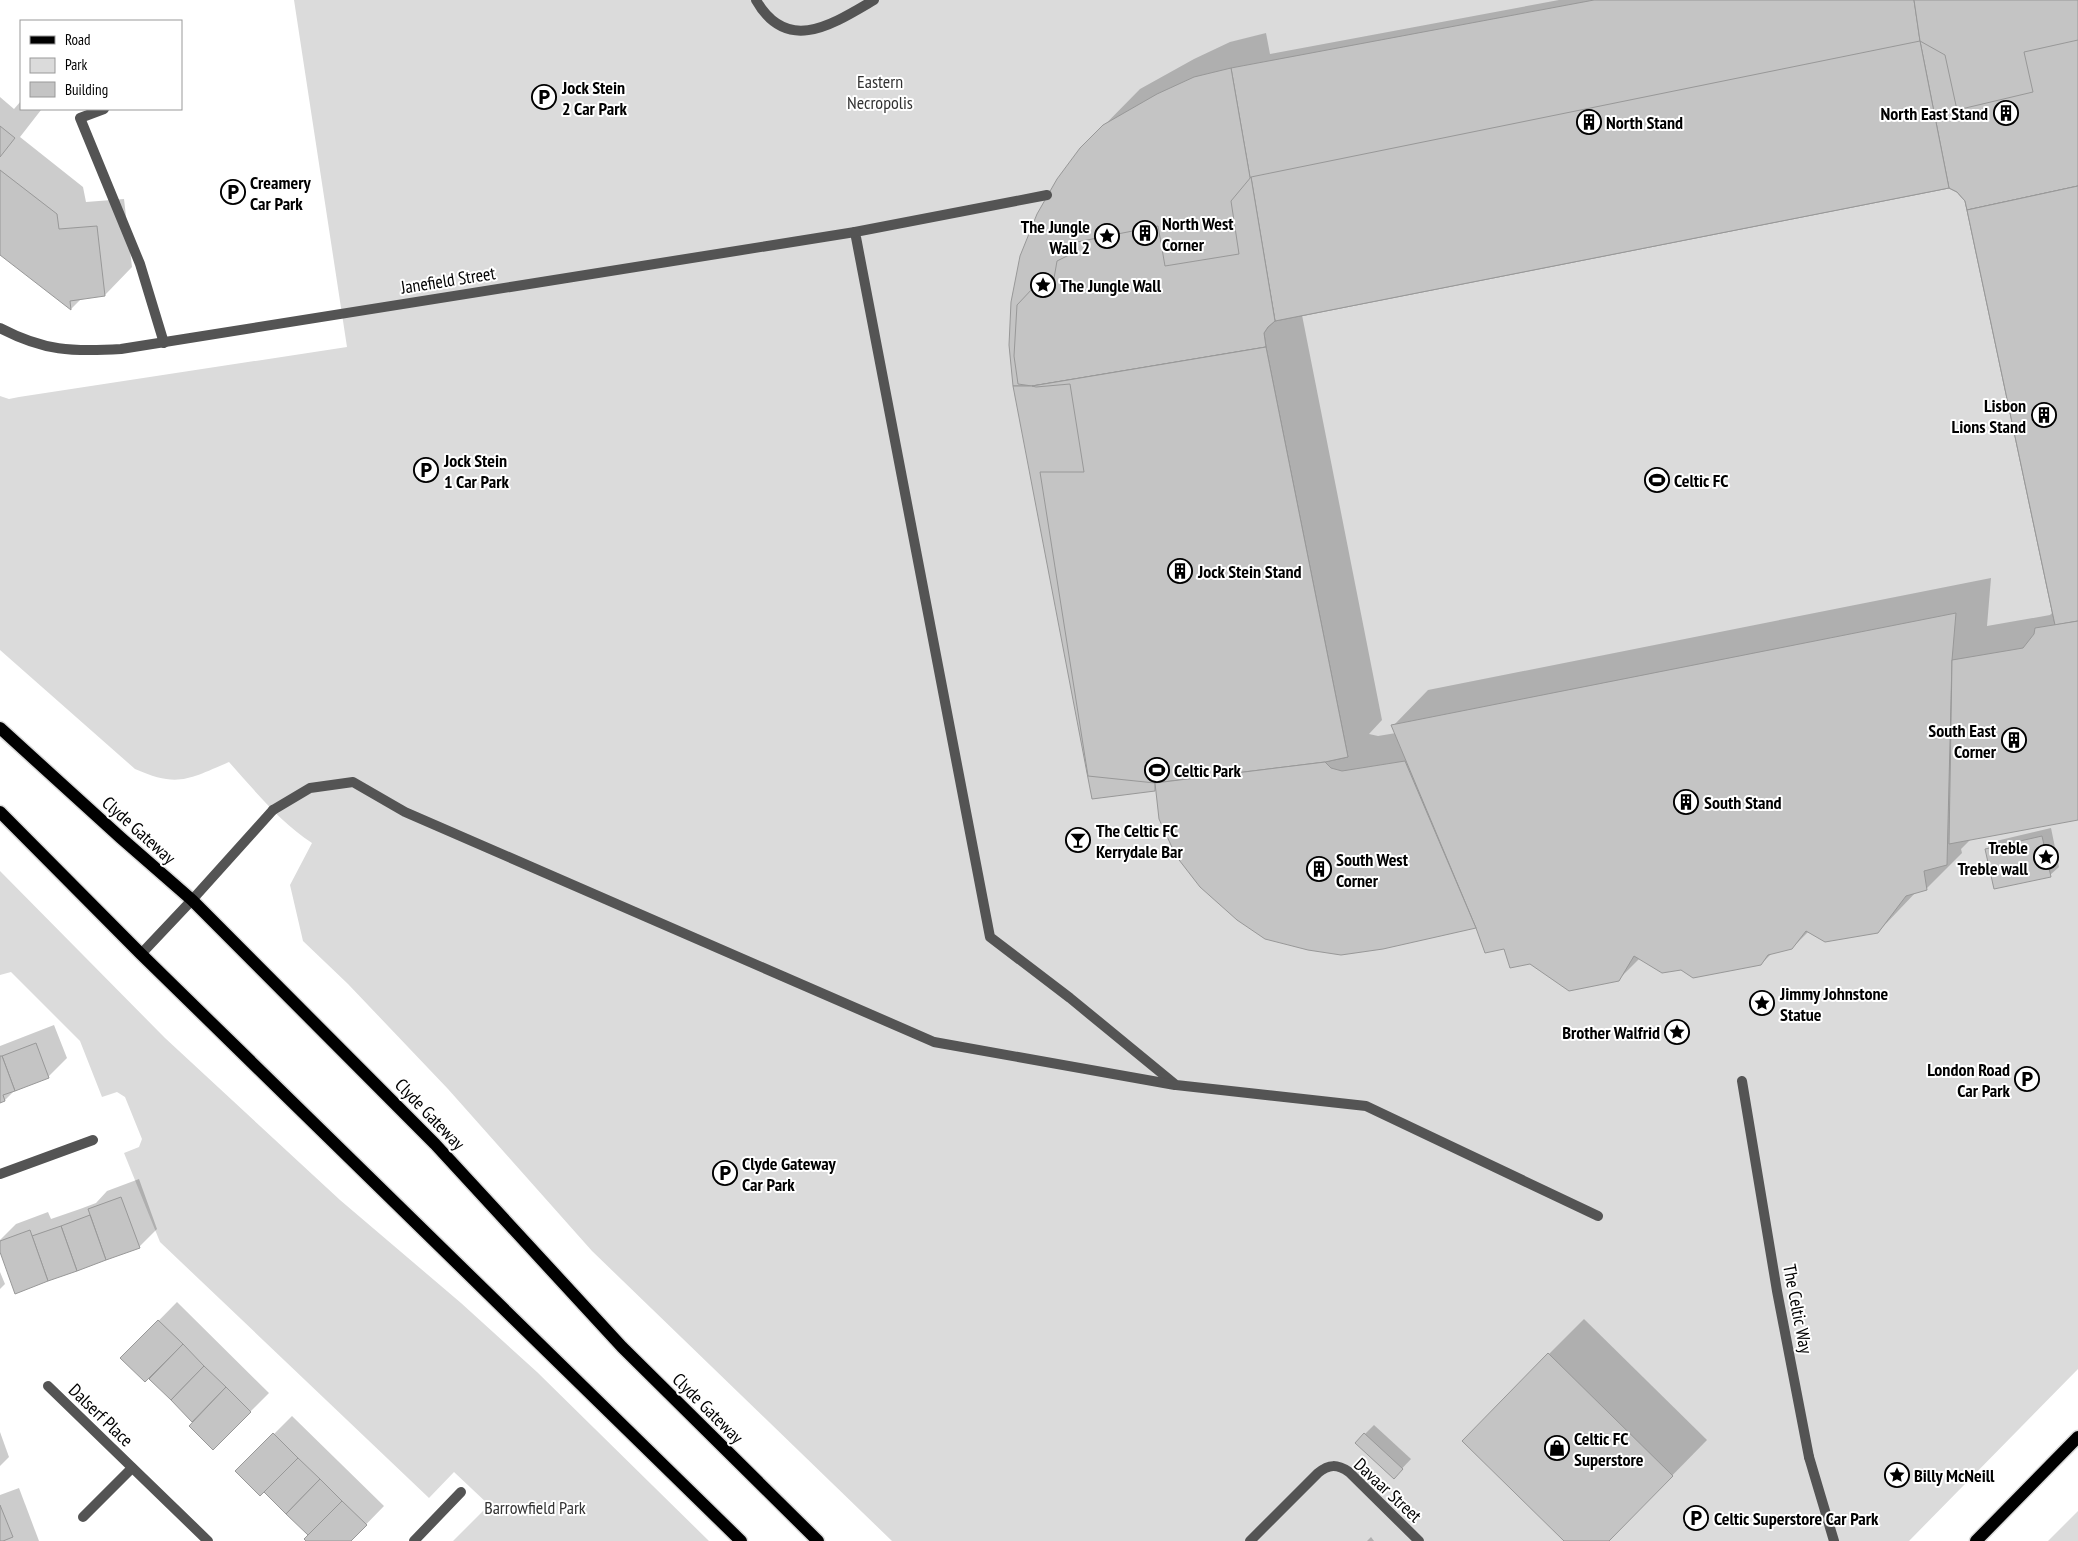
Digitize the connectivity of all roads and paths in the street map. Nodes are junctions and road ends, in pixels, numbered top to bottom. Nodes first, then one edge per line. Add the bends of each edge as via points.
1 (756, 0) edge
2 (874, 0) edge
3 (101, 110) edge
4 (1047, 195) dead end
5 (855, 232) junction
6 (0, 328) edge
7 (164, 342) junction
8 (0, 728) edge
9 (0, 812) edge
10 (192, 900) junction
11 (141, 954) junction
12 (1742, 1081) dead end
13 (1176, 1085) junction
14 (93, 1140) dead end
15 (0, 1174) edge
16 (1598, 1216) dead end
17 (48, 1386) dead end
18 (2078, 1437) edge
19 (132, 1468) junction
20 (461, 1492) dead end
21 (84, 1517) dead end
22 (208, 1541) edge
23 (414, 1541) edge
24 (741, 1541) edge
25 (818, 1541) edge
26 (1250, 1541) edge
27 (1418, 1541) edge
28 (1834, 1541) edge
29 (1976, 1541) edge

1 - 2 street via 779,27 797,31 821,29
3 - 7 street via 80,118 140,264
4 - 5 street, Janefield Street
5 - 7 street, Janefield Street
5 - 13 street via 990,937
6 - 7 street, Janefield Street via 46,348 84,351
8 - 10 main road, Clyde Gateway
9 - 11 main road
10 - 11 street
10 - 13 street via 273,810 310,788 353,782 405,812 934,1042
10 - 25 main road, Clyde Gateway via 435,1144 622,1346
11 - 24 main road
12 - 28 street, The Celtic Way via 1777,1291 1810,1457
13 - 16 street via 1366,1106
14 - 15 street
17 - 19 street, Dalserf Place
18 - 29 main road
19 - 21 street, Dalserf Place
19 - 22 street, Dalserf Place
20 - 23 street
26 - 27 street, Davaar Street via 1318,1473 1334,1465 1349,1472

